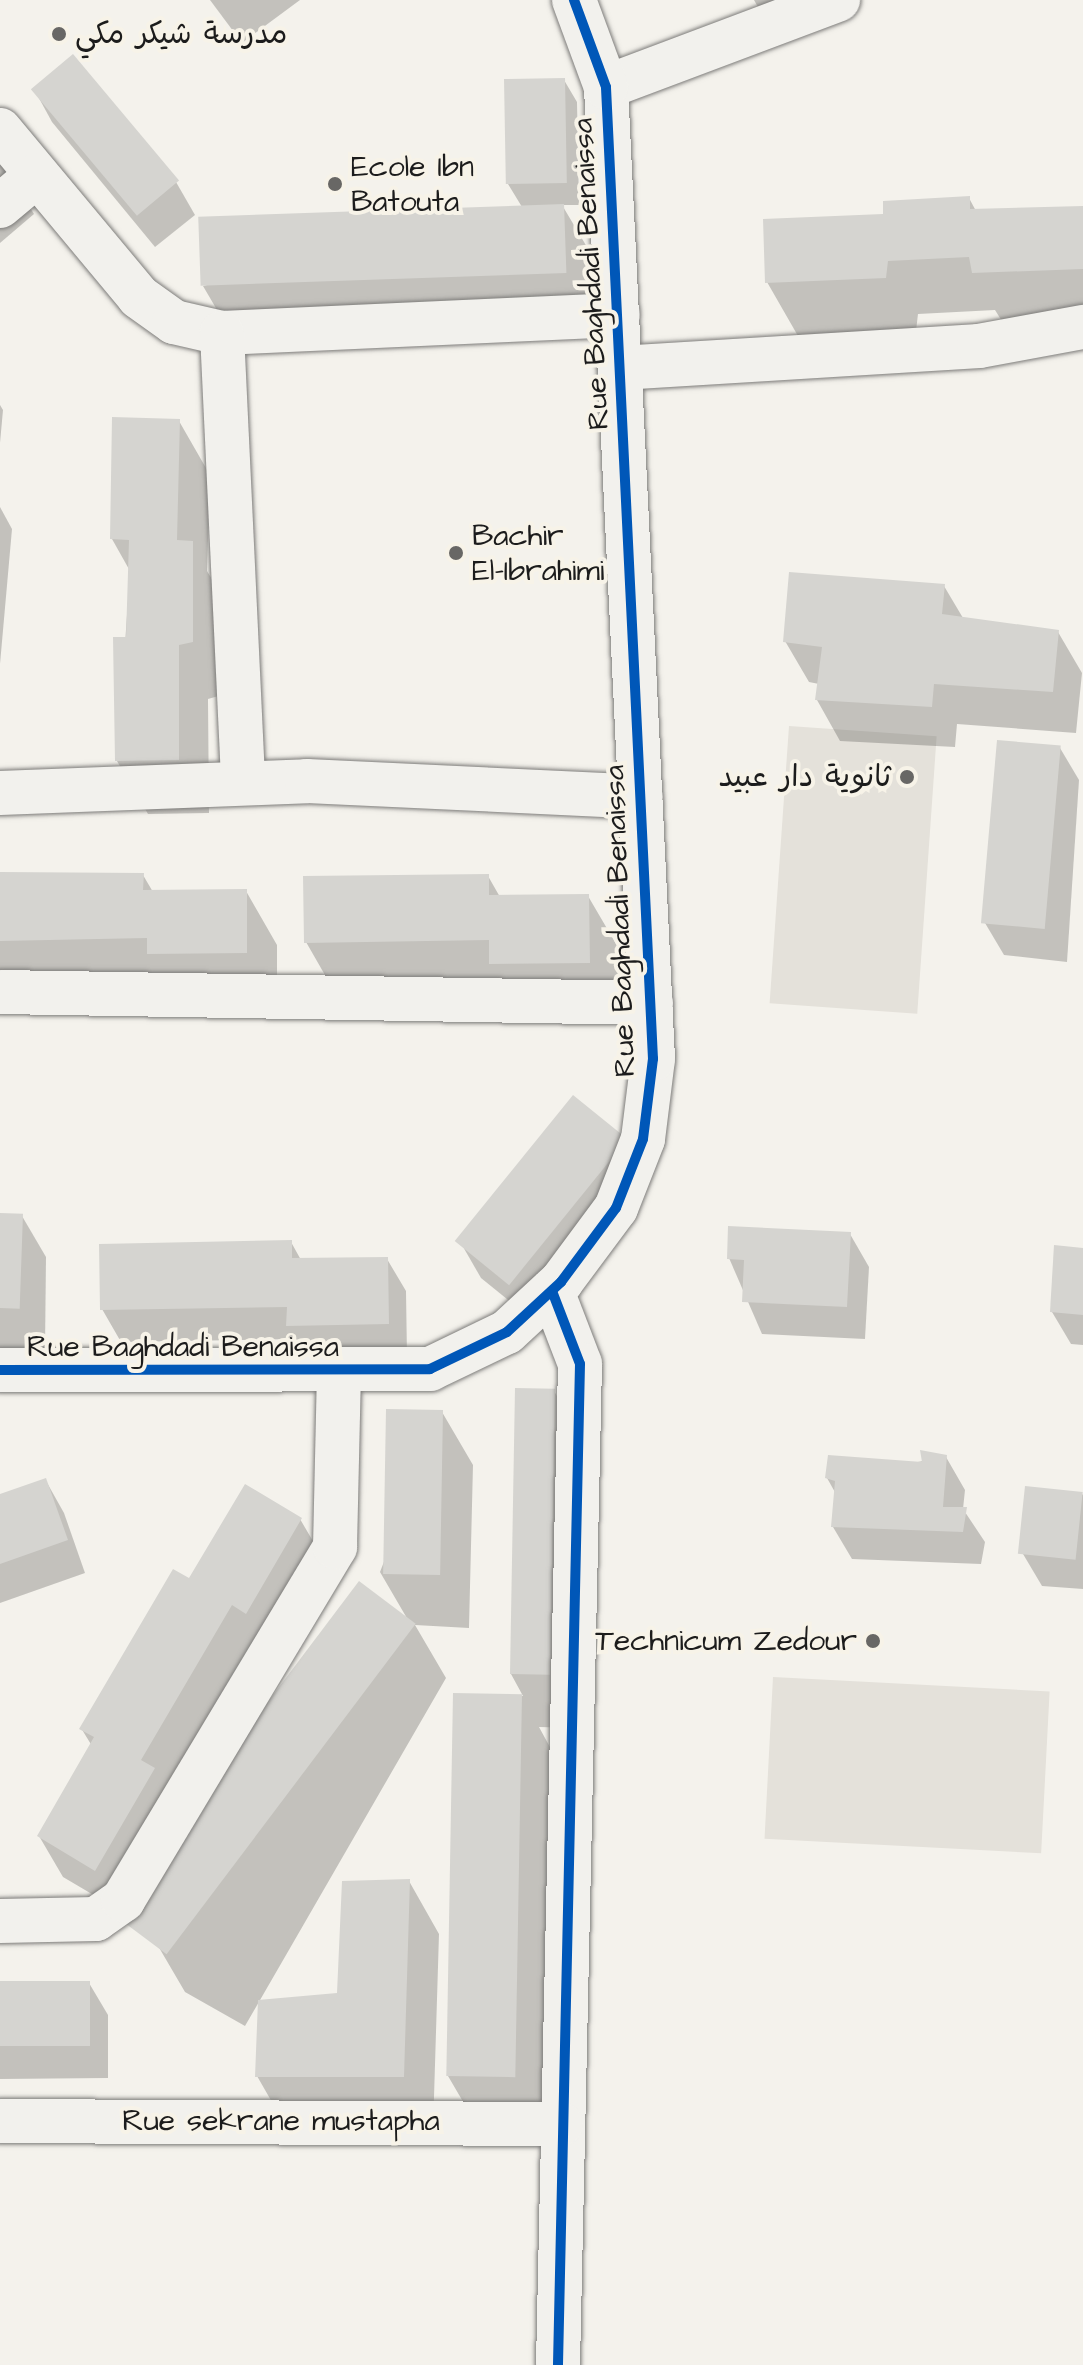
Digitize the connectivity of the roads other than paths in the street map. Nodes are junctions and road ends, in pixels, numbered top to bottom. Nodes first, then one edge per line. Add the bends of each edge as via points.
1 (574, 0) edge
2 (838, 0) edge
3 (606, 87) junction
4 (0, 130) edge
5 (37, 175) junction
6 (0, 206) edge
7 (618, 315) junction
8 (1083, 327) edge
9 (222, 333) junction
10 (620, 368) junction
11 (243, 783) junction
12 (0, 793) edge
13 (641, 797) junction
14 (0, 992) edge
15 (651, 1003) junction
16 (552, 1291) junction
17 (0, 1370) edge
18 (339, 1372) junction
19 (0, 1921) edge
20 (0, 2121) edge
21 (561, 2124) junction
22 (558, 2365) edge

1 - 3 street, Rue Baghdadi Benaissa
2 - 3 street
3 - 7 street, Rue Baghdadi Benaissa
4 - 5 street
5 - 6 street
5 - 9 street via 139,297 174,322
7 - 9 street
7 - 10 street, Rue Baghdadi Benaissa
8 - 10 street via 979,346
9 - 11 street
10 - 13 street, Rue Baghdadi Benaissa
11 - 12 street
11 - 13 street via 307,781
13 - 15 street, Rue Baghdadi Benaissa
14 - 15 street
15 - 16 street, Rue Baghdadi Benaissa via 653,1059 643,1139 616,1208
16 - 18 street, Rue Baghdadi Benaissa via 507,1332 430,1369
16 - 21 street via 580,1364
17 - 18 street, Rue Baghdadi Benaissa
18 - 19 street via 335,1547 123,1900 96,1919
20 - 21 street, Rue sekrane mustapha
21 - 22 street

